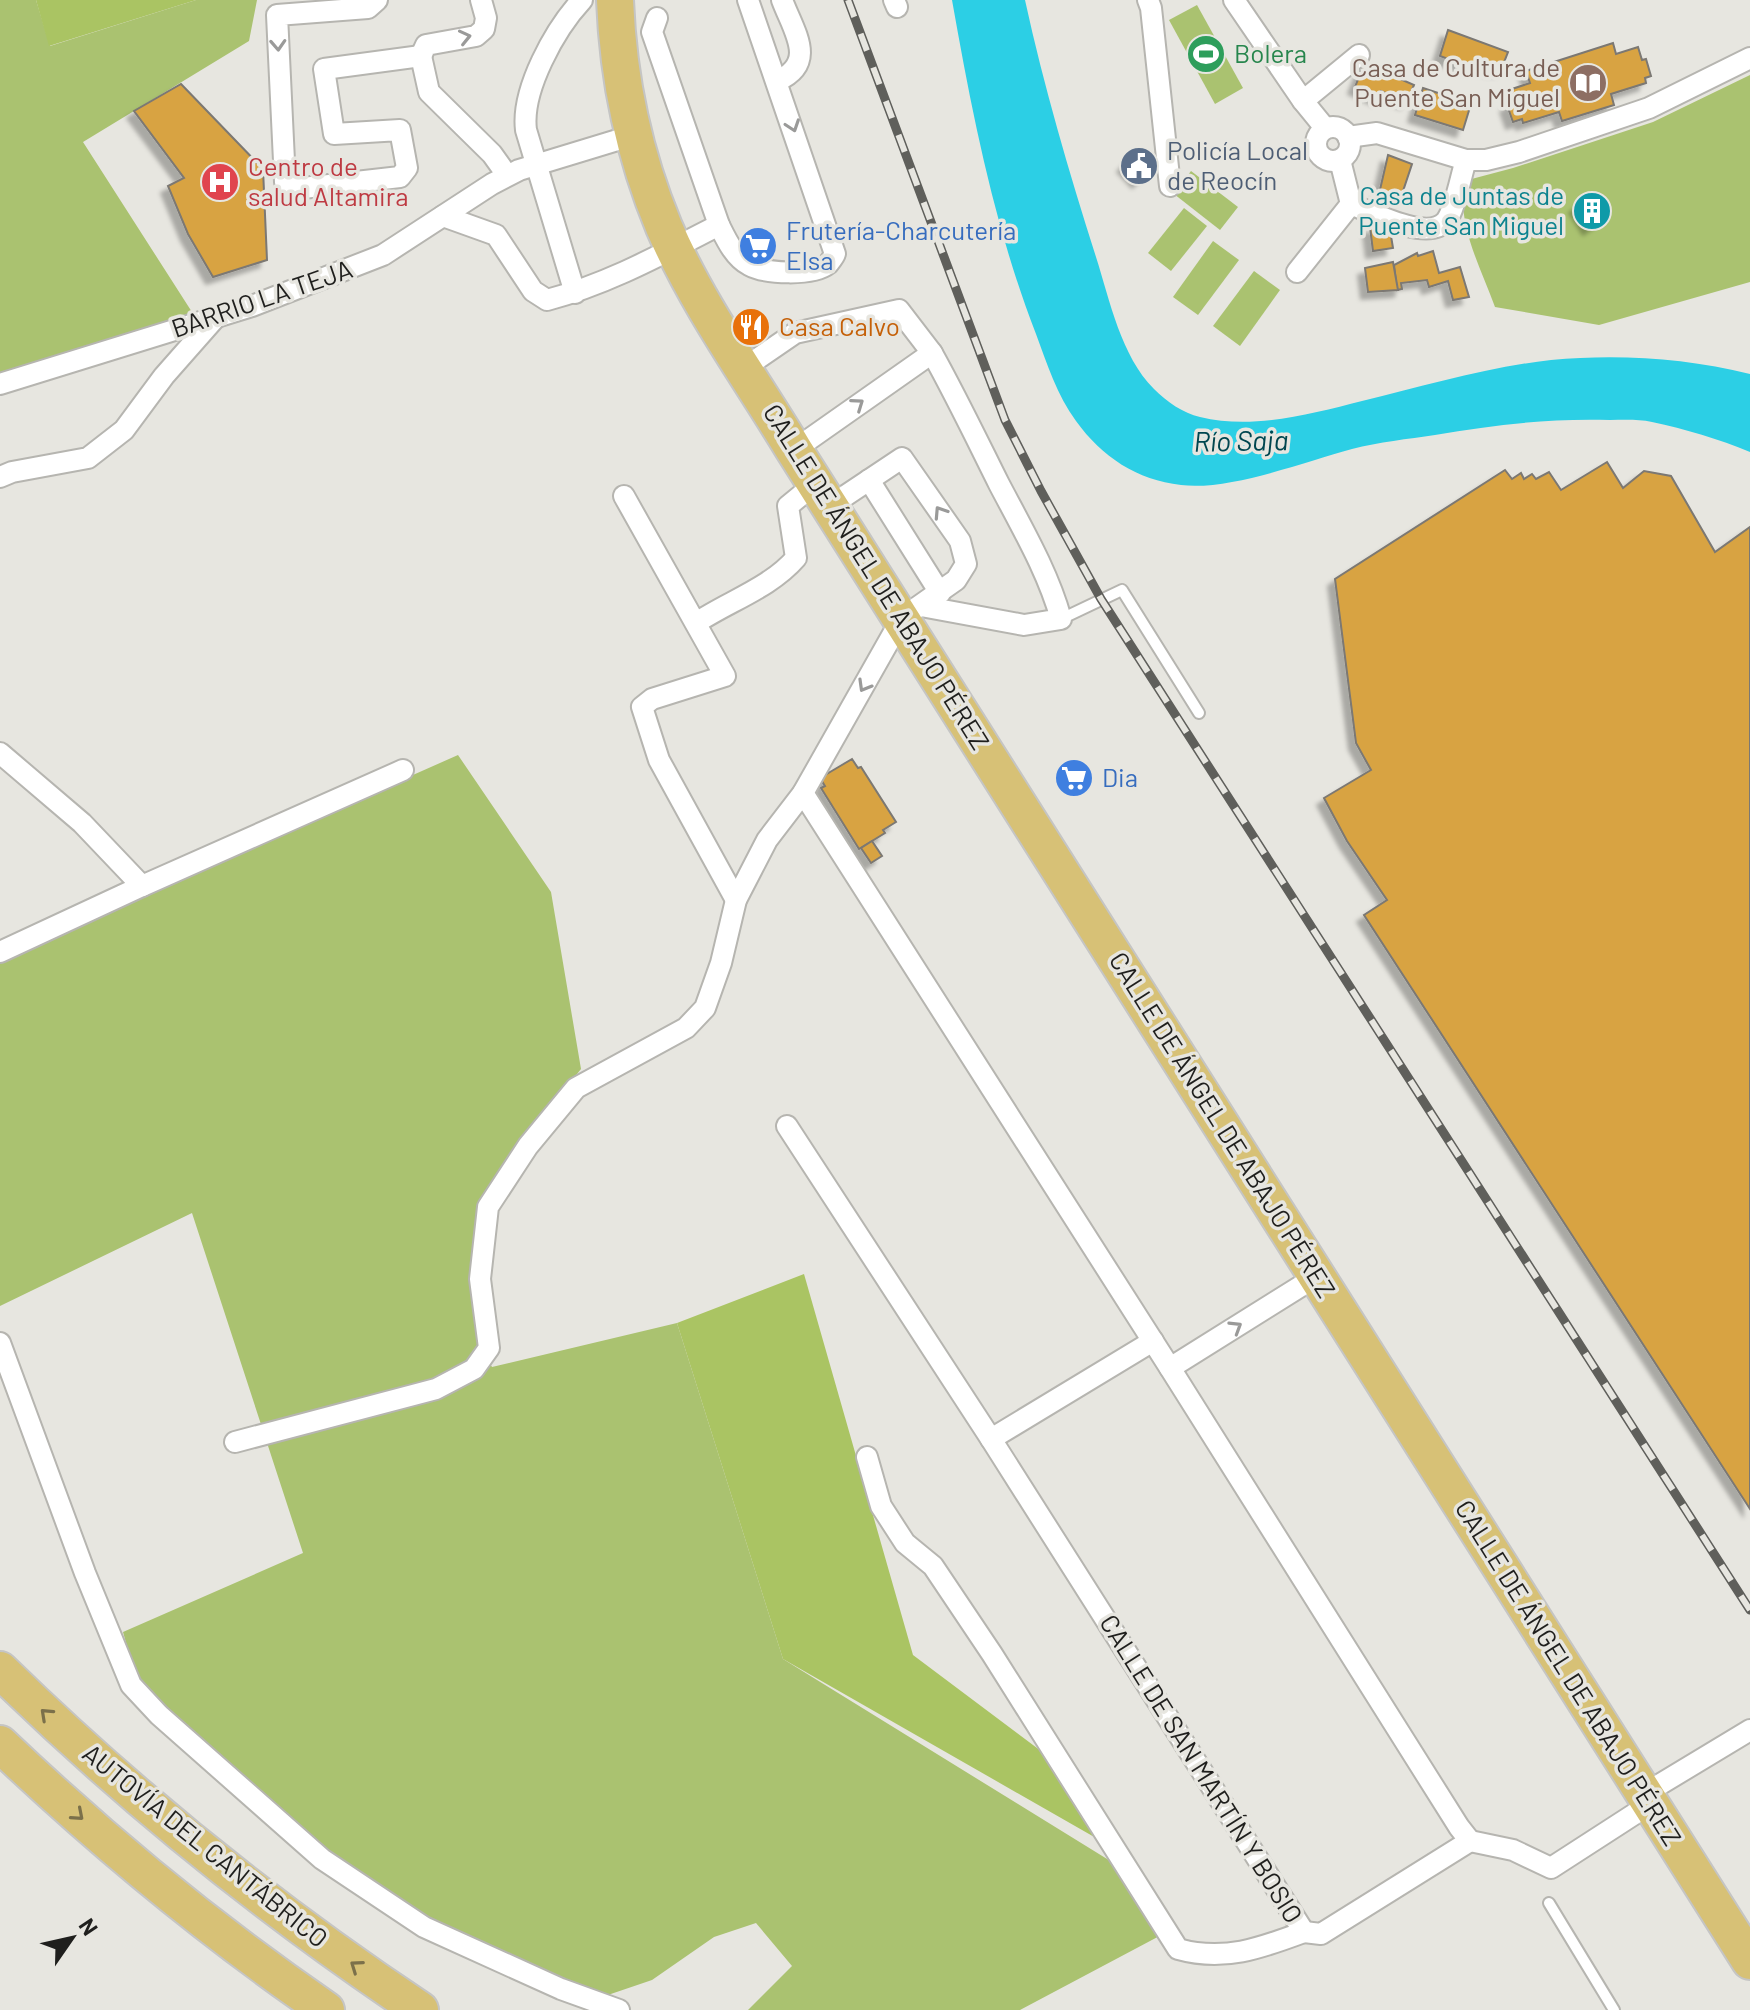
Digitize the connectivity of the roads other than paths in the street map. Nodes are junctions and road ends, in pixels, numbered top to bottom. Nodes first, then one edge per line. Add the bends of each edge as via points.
1 (377, 0) edge
2 (481, 0) edge
3 (582, 0) edge
4 (615, 0) edge
5 (748, 0) edge
6 (782, 0) edge
7 (1234, 0) edge
8 (1154, 3) edge
9 (657, 18) dead end
10 (1359, 55) dead end
11 (421, 56) junction
12 (1750, 58) edge
13 (777, 81) junction
14 (1303, 101) junction
15 (1325, 128) junction
16 (634, 135) junction
17 (1348, 137) junction
18 (1340, 160) junction
19 (1466, 160) junction
20 (537, 163) junction
21 (507, 175) junction
22 (1170, 186) dead end
23 (1351, 204) junction
24 (443, 216) junction
25 (719, 225) junction
26 (674, 248) junction
27 (1297, 272) dead end
28 (575, 293) junction
29 (216, 317) junction
30 (932, 353) junction
31 (744, 368) junction
32 (0, 384) edge
33 (794, 450) junction
34 (0, 477) edge
35 (869, 480) junction
36 (823, 495) junction
37 (624, 496) dead end
38 (948, 587) junction
39 (912, 612) junction
40 (1061, 619) junction
41 (696, 623) junction
42 (1199, 713) dead end
43 (0, 753) edge
44 (403, 770) dead end
45 (803, 793) junction
46 (142, 886) junction
47 (736, 900) junction
48 (0, 952) edge
49 (787, 1126) dead end
50 (1317, 1276) junction
51 (1153, 1341) junction
52 (0, 1343) edge
53 (1170, 1368) junction
54 (991, 1439) junction
55 (235, 1442) dead end
56 (867, 1457) dead end
57 (0, 1670) edge
58 (1750, 1730) edge
59 (0, 1744) edge
60 (1647, 1799) junction
61 (1470, 1841) junction
62 (1549, 1903) dead end
63 (1304, 1932) junction
64 (1750, 1961) edge
65 (326, 2010) edge
66 (420, 2010) edge
67 (619, 2010) edge
68 (1614, 2010) edge

1 -> 11 street via 368,8 277,15 285,182 294,189 400,177 407,168 400,130 334,134 324,69
11 -> 2 street via 426,45 476,36 484,29
3 - 20 street via 544,54 524,117
4 - 16 highway, CALLE DE ÁNGEL DE ABAJO PÉREZ
5 - 13 street
6 - 13 street via 801,51 792,74
7 - 14 street
8 - 22 street
9 - 25 street via 652,32
10 - 14 street
11 - 21 street via 429,92
12 - 19 street via 1616,120 1519,152
13 -> 25 street via 835,254 829,264 806,273 765,270 740,258
14 - 15 street
15 - 17 street via 1338,128
15 - 18 street via 1316,138 1317,152 1327,160
16 - 20 street, BARRIO LA TEJA
16 - 26 highway, CALLE DE ÁNGEL DE ABAJO PÉREZ
17 - 18 street via 1349,150
17 - 19 street via 1377,133
18 - 23 street
19 - 23 street via 1448,219 1440,226 1428,230 1401,224
20 - 21 street, BARRIO LA TEJA
20 - 28 street
21 - 24 street, BARRIO LA TEJA
23 - 27 street
24 - 28 street via 496,235 533,291 547,300
24 - 29 street, BARRIO LA TEJA via 383,255
25 - 26 street
26 - 28 street
26 - 31 highway, CALLE DE ÁNGEL DE ABAJO PÉREZ
29 - 32 street, BARRIO LA TEJA
29 - 34 street via 124,430 88,458
30 - 31 street via 899,310 795,333
33 -> 30 street
30 - 40 street via 1031,546
31 - 33 highway, CALLE DE ÁNGEL DE ABAJO PÉREZ
33 - 36 highway, CALLE DE ÁNGEL DE ABAJO PÉREZ
35 - 36 street
35 - 38 street
38 -> 35 street via 966,564 960,541 902,458
36 - 39 highway, CALLE DE ÁNGEL DE ABAJO PÉREZ
36 - 41 street via 788,506 796,558 781,575
37 - 41 street
38 - 39 street
39 - 40 street via 1024,625
39 -> 45 street
39 - 50 highway, CALLE DE ÁNGEL DE ABAJO PÉREZ
40 - 42 lane via 1122,590
41 - 47 street via 725,676 642,707 659,760
43 - 46 street via 82,823
44 - 46 street
45 - 47 street via 767,840
45 - 51 street
46 - 48 street
47 - 55 street via 705,1008 686,1028 576,1088 528,1146 488,1207 480,1279 489,1348 474,1369 436,1389
49 - 54 street, CALLE DE SAN MARTÍN Y BOSIO
53 -> 50 street
50 - 60 highway, CALLE DE ÁNGEL DE ABAJO PÉREZ
51 - 53 street
51 - 54 street
52 - 67 street via 85,1573 131,1685 140,1695 322,1859 424,1927
53 - 61 street
54 - 63 street, CALLE DE SAN MARTÍN Y BOSIO
56 - 63 street, CALLE DE SAN MARTÍN Y BOSIO via 881,1506 905,1543 933,1566 1178,1949 1200,1955 1253,1952
66 -> 57 highway, AUTOVÍA DEL CANTÁBRICO via 293,1922 186,1836
58 - 60 street
59 -> 65 highway, AUTOVÍA DEL CANTÁBRICO via 125,1855
60 - 61 street via 1551,1868 1513,1850
60 - 64 highway, CALLE DE ÁNGEL DE ABAJO PÉREZ
61 - 63 street via 1321,1934
62 - 68 lane

